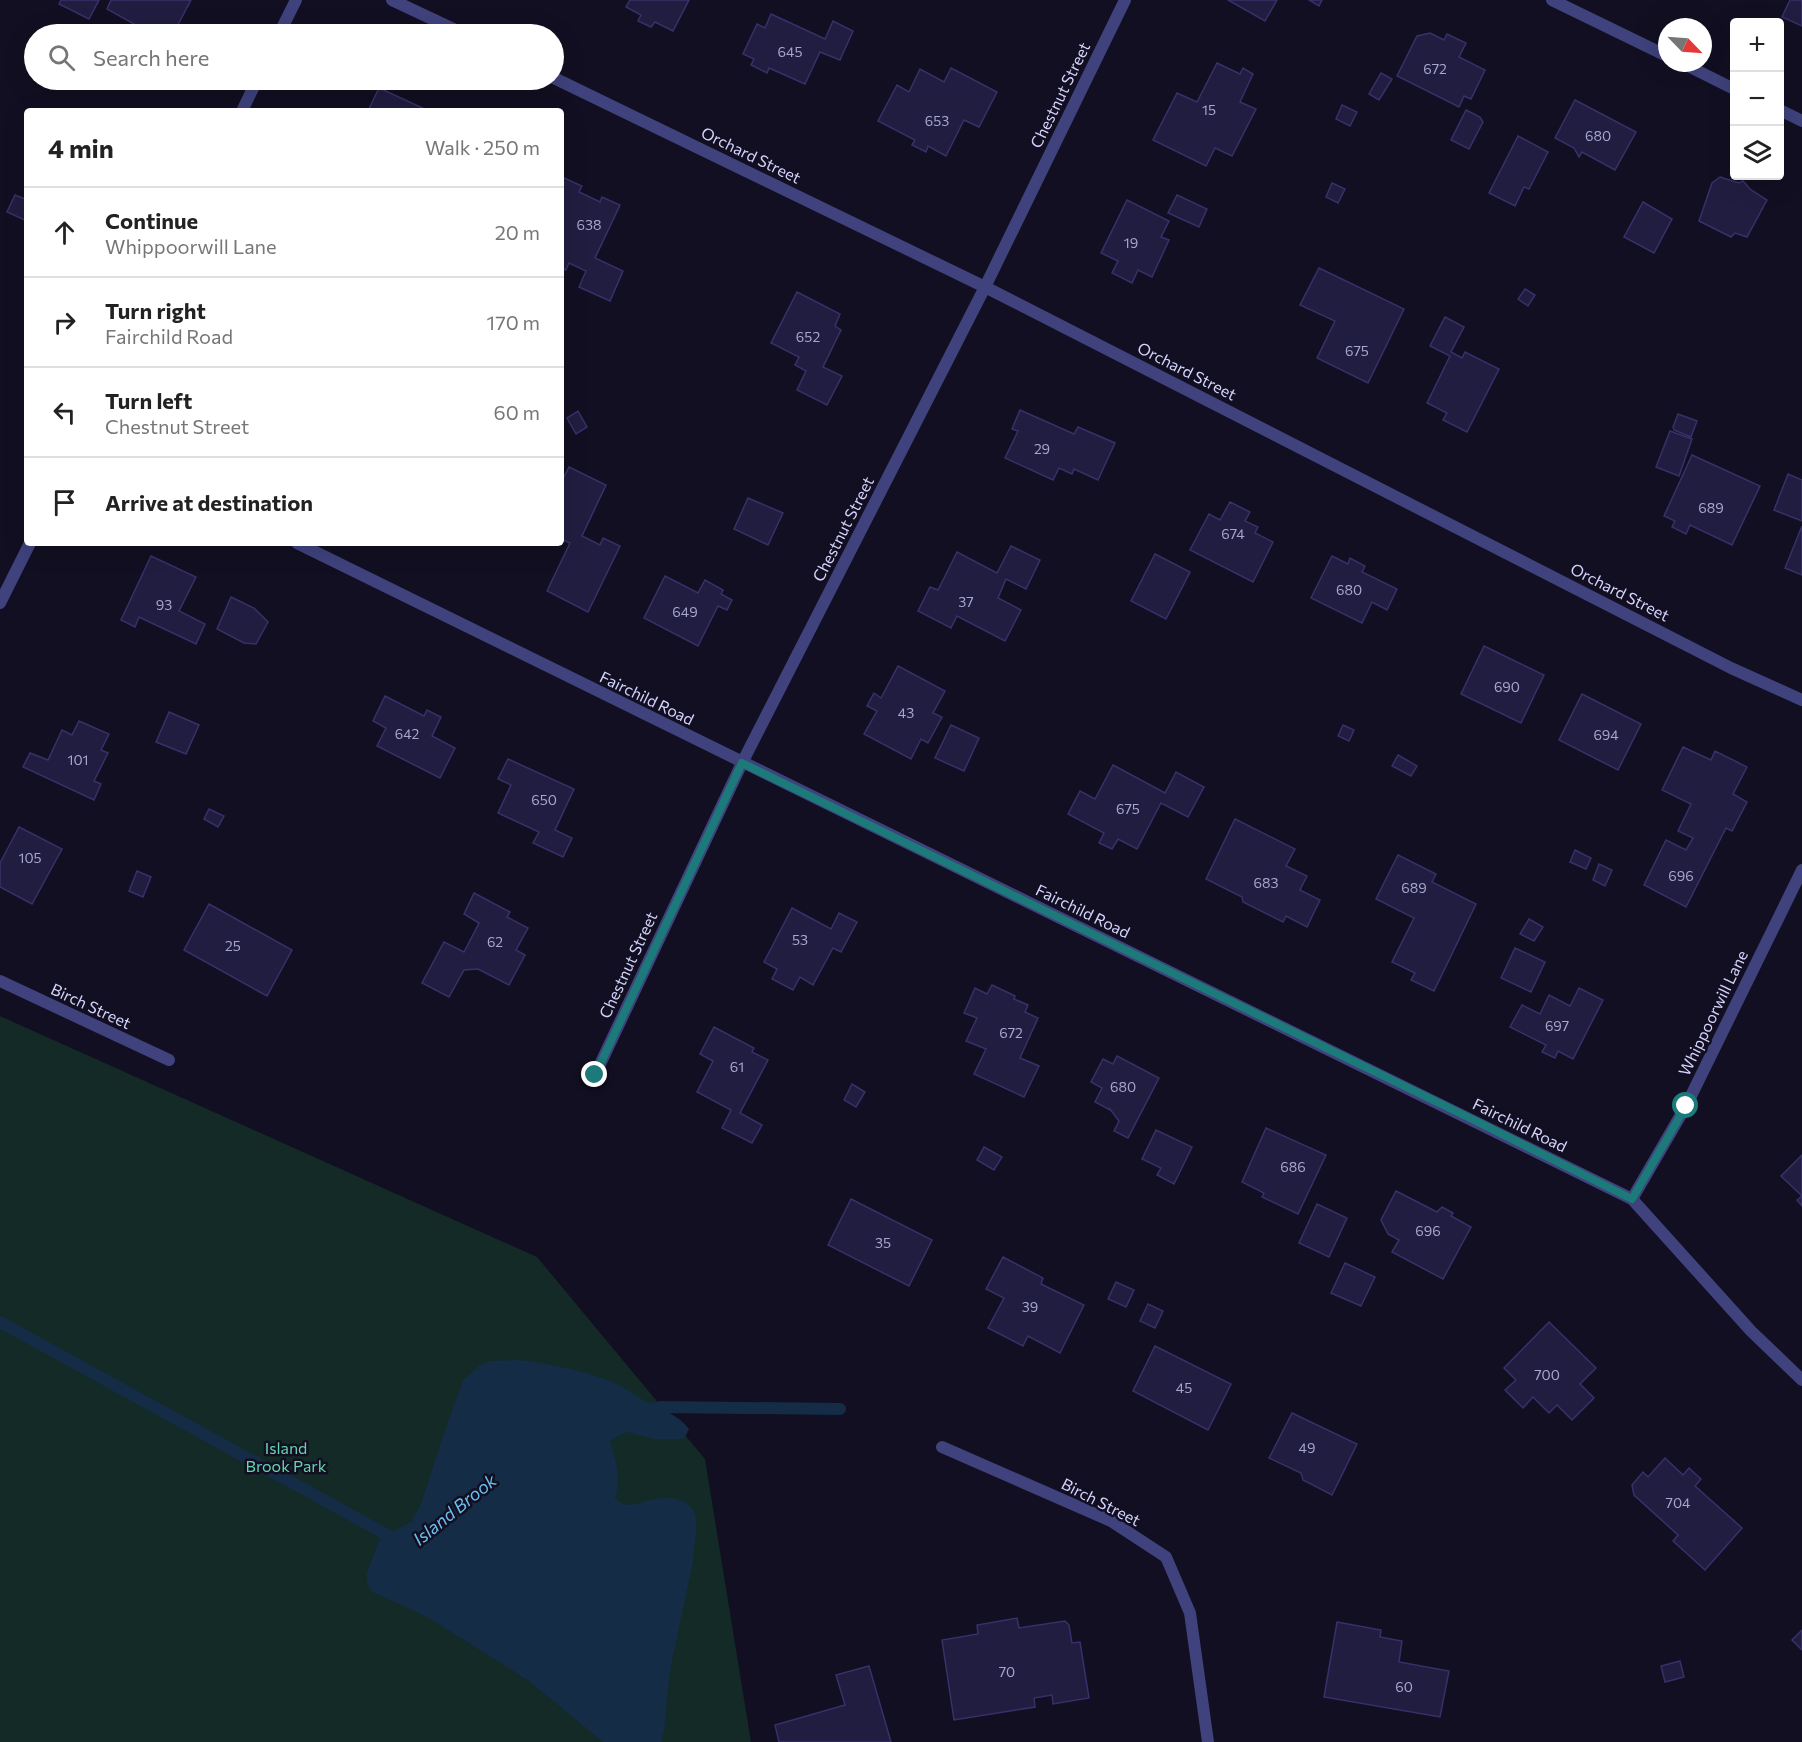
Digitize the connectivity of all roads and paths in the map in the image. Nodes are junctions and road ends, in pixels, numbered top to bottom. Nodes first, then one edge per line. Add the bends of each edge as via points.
1 (296, 0) edge
2 (392, 0) edge
3 (1125, 0) edge
4 (1552, 0) edge
5 (284, 24) edge
6 (443, 24) edge
7 (1658, 52) edge
8 (1700, 72) edge
9 (564, 83) edge
10 (1730, 87) edge
11 (252, 90) edge
12 (243, 108) edge
13 (1784, 113) edge
14 (1802, 121) edge
15 (985, 286) junction
16 (28, 546) edge
17 (303, 546) edge
18 (0, 603) edge
19 (1802, 700) edge
20 (742, 763) junction
21 (1802, 870) edge
22 (0, 981) edge
23 (169, 1060) dead end
24 (595, 1075) dead end
25 (1632, 1199) junction
26 (1802, 1380) edge
27 (942, 1447) dead end
28 (1208, 1742) edge

1 - 5 street
2 - 6 street
3 - 15 street, Chestnut Street
4 - 7 street
8 - 10 street
9 - 15 street, Orchard Street
11 - 12 street
13 - 14 street
15 - 19 street, Orchard Street via 1731,668
15 - 20 street, Chestnut Street
16 - 18 street
17 - 20 street, Fairchild Road
20 - 24 street, Chestnut Street
20 - 25 street, Fairchild Road
21 - 25 street, Whippoorwill Lane via 1686,1106
22 - 23 street, Birch Street
25 - 26 street, Fairchild Road via 1751,1331
27 - 28 street, Birch Street via 1111,1521 1166,1557 1190,1613

